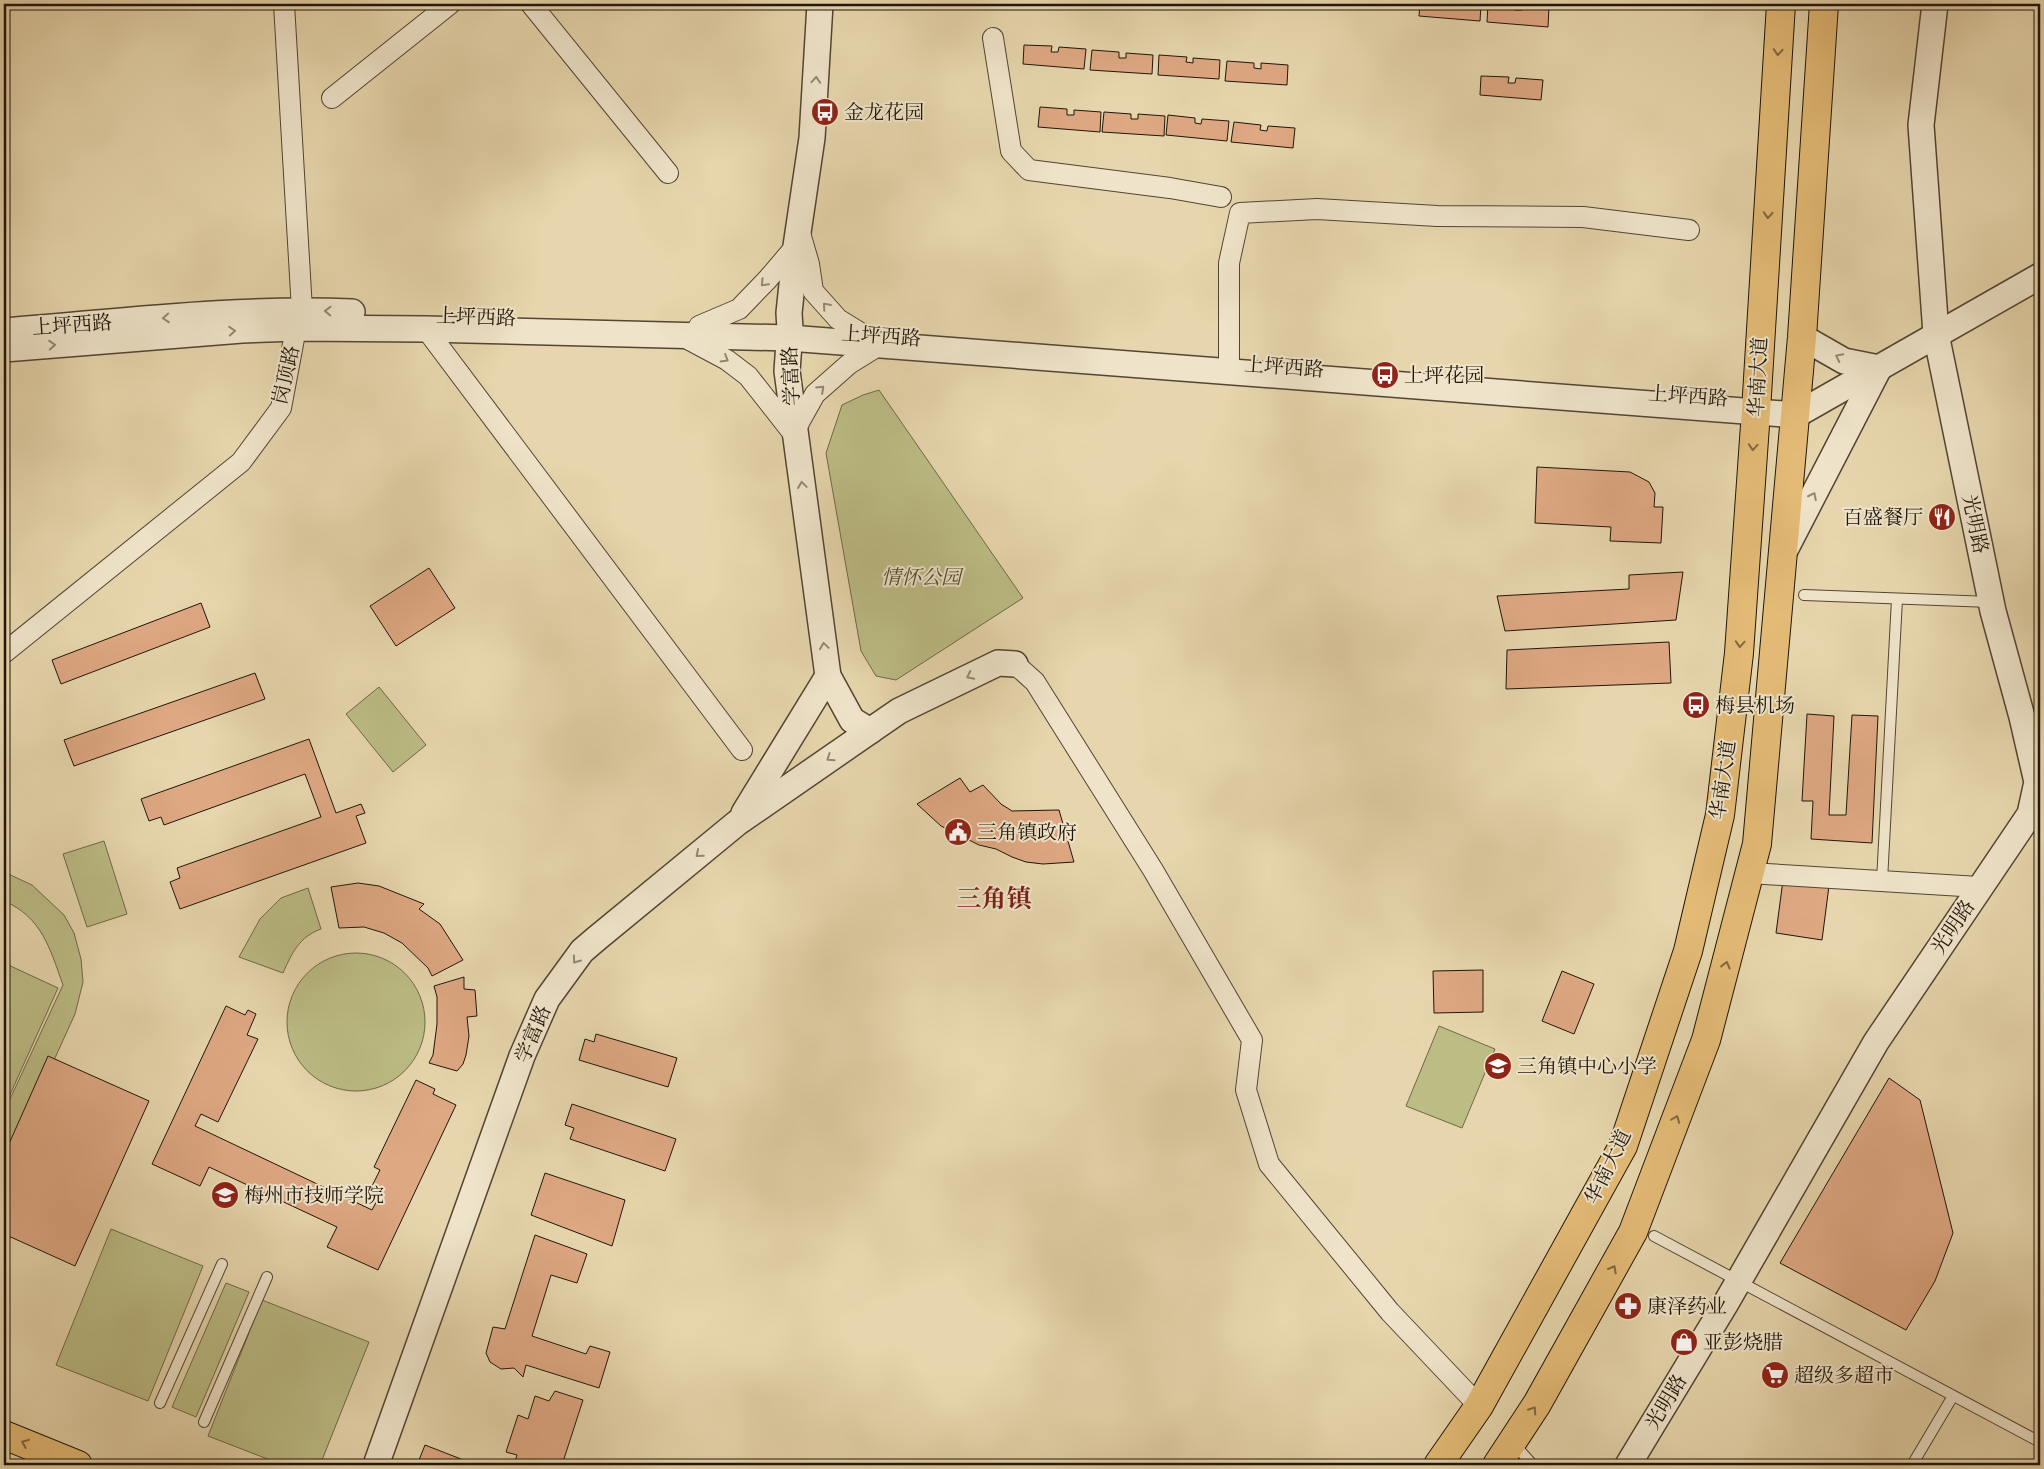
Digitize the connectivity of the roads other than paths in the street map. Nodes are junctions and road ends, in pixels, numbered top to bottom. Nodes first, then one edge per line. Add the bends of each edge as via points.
1 (284, 4) edge
2 (450, 4) edge
3 (530, 4) edge
4 (804, 4) edge
5 (820, 4) edge
6 (1781, 4) edge
7 (1824, 4) edge
8 (1935, 4) edge
9 (993, 38) dead end
10 (332, 98) dead end
11 (668, 173) dead end
12 (1221, 197) dead end
13 (1689, 230) dead end
14 (798, 240) junction
15 (2040, 276) edge
16 (299, 319) junction
17 (426, 329) junction
18 (4, 331) edge
19 (690, 331) junction
20 (784, 334) junction
21 (1936, 334) junction
22 (1802, 337) junction
23 (871, 340) junction
24 (4, 348) edge
25 (1229, 362) junction
26 (1879, 368) junction
27 (1756, 406) junction
28 (1796, 415) junction
29 (795, 433) junction
30 (1782, 555) junction
31 (1804, 594) dead end
32 (1897, 599) junction
33 (1991, 602) junction
34 (1742, 608) junction
35 (1778, 612) junction
36 (4, 653) edge
37 (1015, 664) joint
38 (828, 676) junction
39 (870, 731) junction
40 (742, 750) dead end
41 (737, 823) junction
42 (1749, 873) junction
43 (1882, 881) junction
44 (1980, 887) junction
45 (1654, 1236) dead end
46 (222, 1264) dead end
47 (267, 1277) dead end
48 (1739, 1281) junction
49 (1953, 1396) junction
50 (160, 1403) dead end
51 (1479, 1406) junction
52 (204, 1422) dead end
53 (4, 1435) edge
54 (1512, 1442) junction
55 (2040, 1442) edge
56 (78, 1465) edge
57 (376, 1465) edge
58 (1438, 1465) edge
59 (1496, 1465) edge
60 (1533, 1465) edge
61 (1628, 1465) edge
62 (1912, 1465) edge

1 - 16 street, 岗顶路
2 - 10 street
3 - 11 street
4 - 20 street, 学富路
14 -> 5 street, 学富路 via 812,138
6 -> 27 main road, 华南大道
7 - 22 main road, 华南大道
8 - 21 street, 光明路 via 1921,125
9 - 12 street via 1010,151 1030,170
13 - 25 street via 1583,217 1437,216 1317,209 1240,213 1229,263
14 -> 19 street via 739,309
14 - 20 street, 学富路
23 -> 14 street via 838,320 813,291 809,264
15 - 21 street
16 - 17 street, 上坪西路
16 -> 18 street, 上坪西路 via 242,312
19 -> 16 street, 上坪西路
24 -> 16 street, 上坪西路 via 242,330
16 - 36 street, 岗顶路 via 281,408 241,462
17 - 19 street, 上坪西路
17 - 40 street
19 - 20 street, 上坪西路
19 -> 29 street via 748,376
20 - 23 street, 上坪西路
20 - 29 street, 学富路
21 - 26 street
21 - 33 street, 光明路
26 -> 22 street via 1844,361
22 - 28 main road, 华南大道
23 - 25 street, 上坪西路
23 - 27 street, 上坪西路
29 -> 23 street via 815,394
25 - 27 street, 上坪西路
26 - 28 street
30 -> 26 street
27 - 28 street
27 -> 34 main road, 华南大道
28 - 30 main road, 华南大道
38 -> 29 street, 学富路
30 - 35 main road, 华南大道
31 - 32 lane
32 - 33 lane
32 - 43 lane
33 - 44 street, 光明路 via 2037,782 2030,814
34 - 35 main road
34 -> 51 main road, 华南大道 via 1720,815 1688,951 1623,1146
35 - 42 main road, 华南大道 via 1757,844
37 -> 39 street, 学富路 via 998,663 900,711
37 - 51 street via 1035,682 1153,870 1252,1040 1246,1090 1269,1164 1390,1312
38 - 39 street, 学富路 via 852,720
38 - 41 street
39 -> 41 street, 学富路
41 -> 57 street, 学富路 via 582,951 546,999 522,1056
42 - 43 street
54 -> 42 main road, 华南大道 via 1537,1404 1633,1232 1706,1040
43 - 44 street
44 - 48 street, 光明路 via 1876,1042
45 - 48 lane
46 - 50 lane
47 - 52 lane
48 - 49 lane
48 - 61 street, 光明路
49 - 55 lane
49 - 62 lane
51 - 58 main road, 华南大道
56 -> 53 main road
54 - 59 main road, 华南大道
54 - 60 lane

